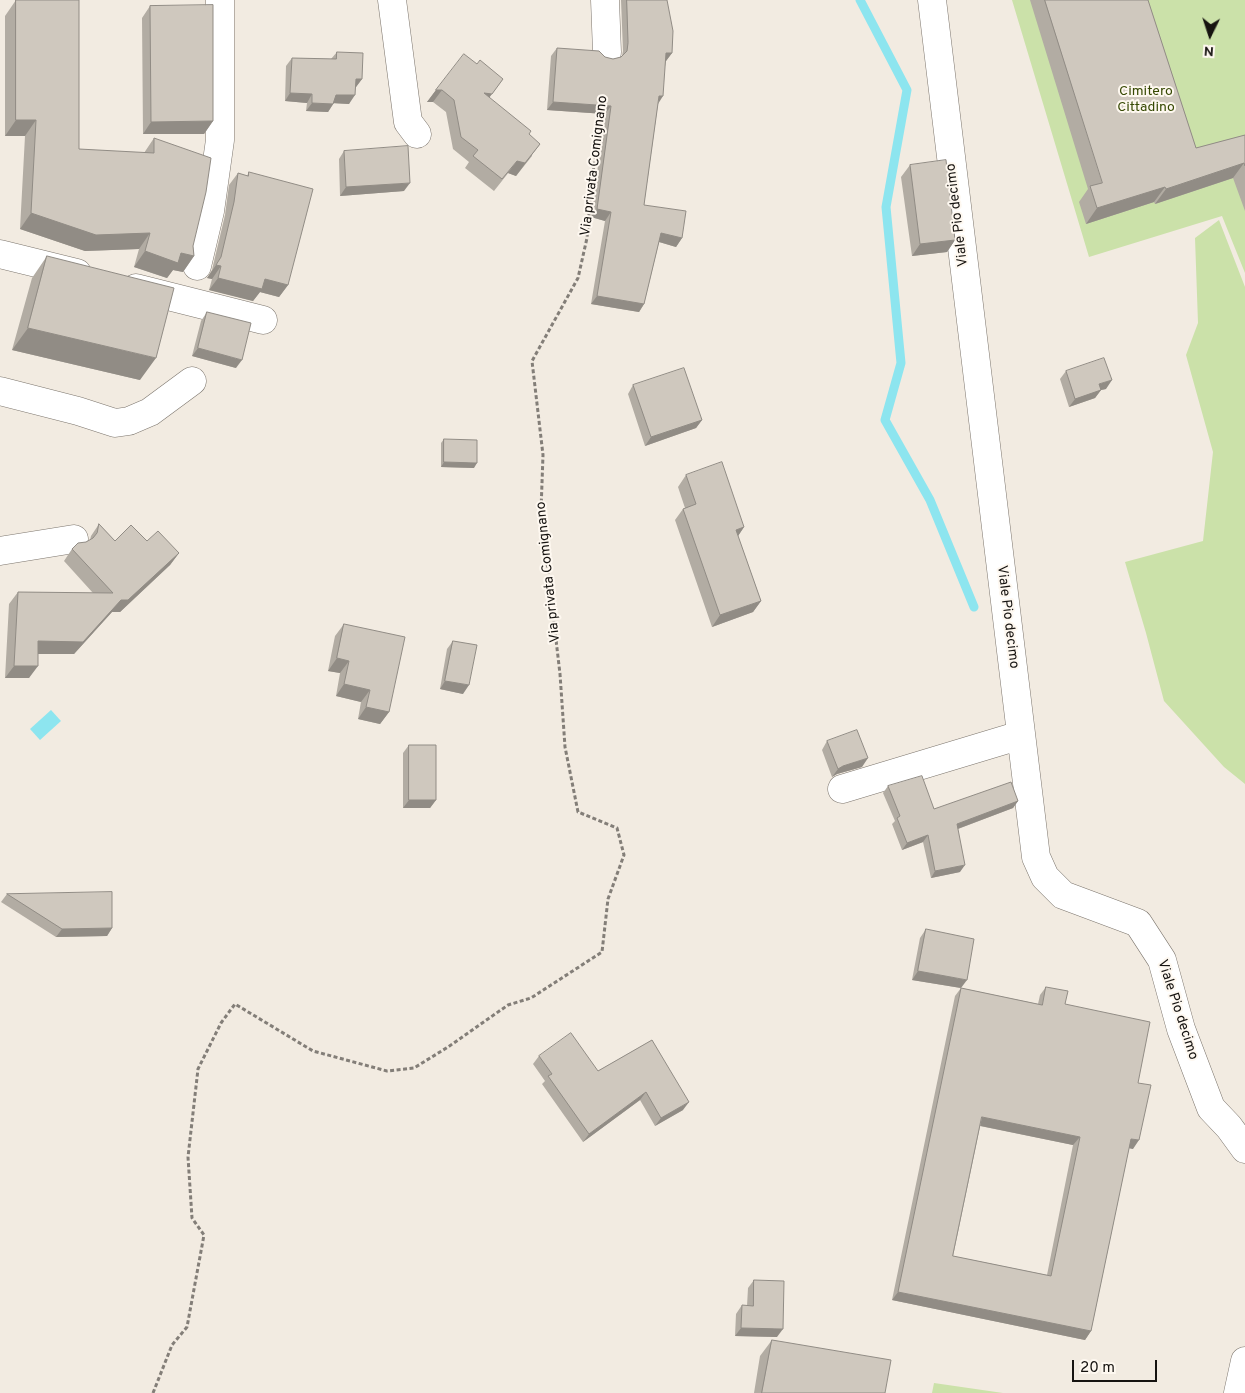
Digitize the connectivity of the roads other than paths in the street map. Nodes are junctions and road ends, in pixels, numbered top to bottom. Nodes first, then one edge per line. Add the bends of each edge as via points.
1 (220, 0) edge
2 (392, 0) edge
3 (605, 0) edge
4 (932, 0) edge
5 (608, 52) dead end
6 (417, 134) dead end
7 (0, 254) edge
8 (197, 266) dead end
9 (263, 320) dead end
10 (192, 381) dead end
11 (0, 391) edge
12 (74, 539) dead end
13 (0, 551) edge
14 (1021, 735) junction
15 (842, 789) dead end
16 (1245, 1149) edge
17 (1245, 1361) edge
18 (1238, 1393) edge

1 - 8 street via 220,140 210,211
2 - 6 street via 408,122
3 - 5 street
4 - 14 street, Viale Pio decimo
7 - 9 street
10 - 11 street via 150,412 129,421 115,422
12 - 13 street
14 - 15 street
14 - 16 street, Viale Pio decimo via 1036,857 1045,877 1063,895 1138,923 1162,960 1181,1029 1211,1108
17 - 18 street

